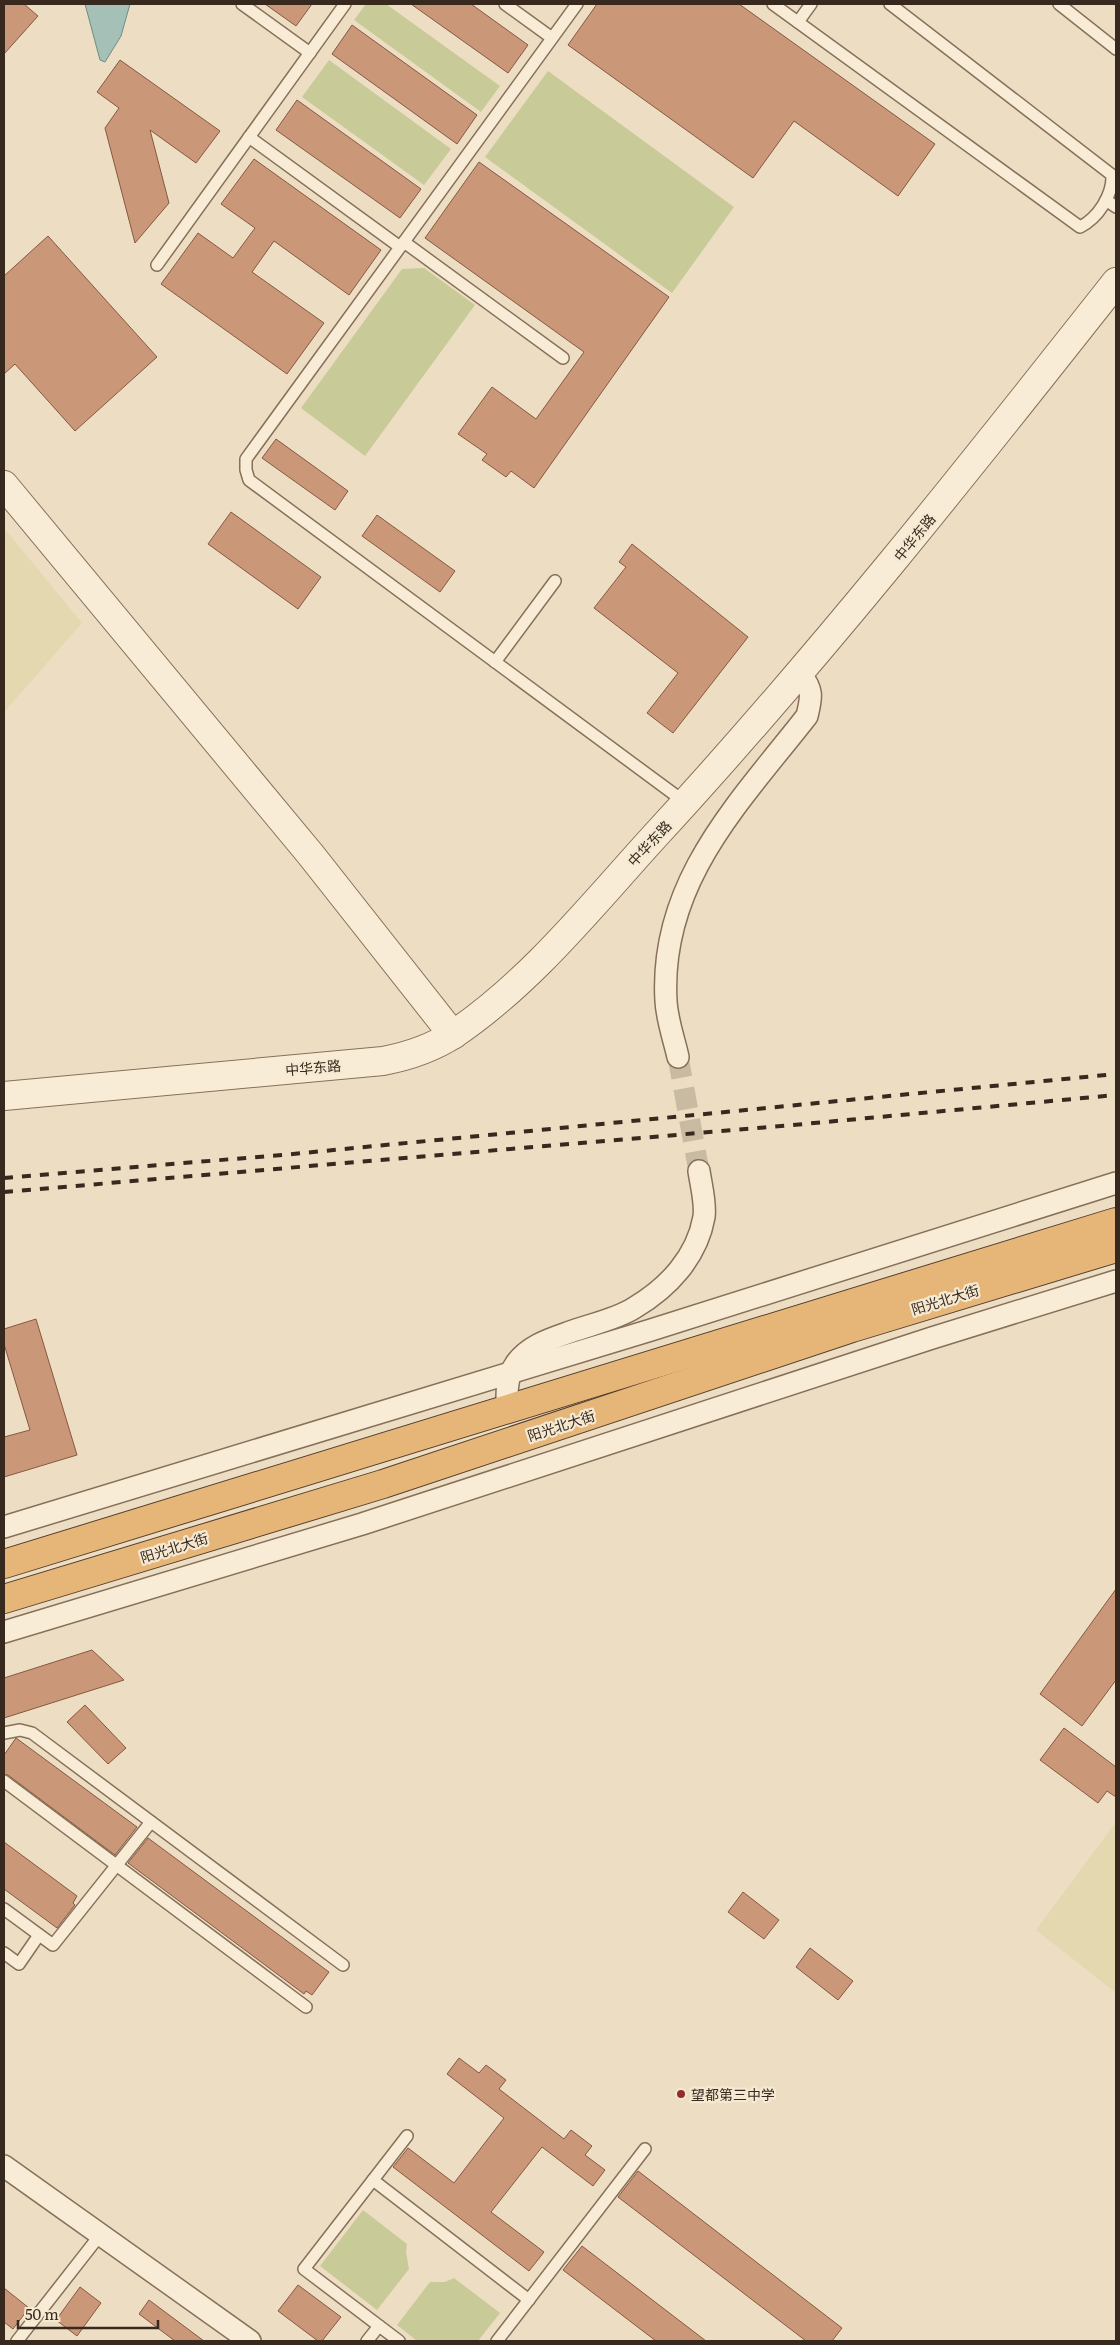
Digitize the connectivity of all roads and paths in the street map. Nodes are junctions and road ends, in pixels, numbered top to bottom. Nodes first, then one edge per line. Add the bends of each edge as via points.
1 (242, 4) edge
2 (345, 4) edge
3 (505, 4) edge
4 (577, 4) edge
5 (773, 4) edge
6 (811, 4) edge
7 (890, 4) edge
8 (1059, 4) edge
9 (798, 22) junction
10 (552, 38) junction
11 (1116, 48) edge
12 (310, 53) junction
13 (249, 137) junction
14 (1106, 200) junction
15 (1116, 207) edge
16 (402, 245) junction
17 (157, 265) dead end
18 (1116, 282) edge
19 (563, 358) dead end
20 (4, 485) edge
21 (555, 581) dead end
22 (495, 662) junction
23 (800, 673) junction
24 (686, 803) junction
25 (453, 1035) junction
26 (678, 1057) tunnel mouth
27 (4, 1096) edge
28 (700, 1171) tunnel mouth
29 (1116, 1183) edge
30 (1116, 1222) edge
31 (1116, 1248) edge
32 (1116, 1281) edge
33 (512, 1372) junction
34 (507, 1409) junction
35 (4, 1527) edge
36 (4, 1564) edge
37 (4, 1599) edge
38 (4, 1632) edge
39 (4, 1732) edge
40 (4, 1781) edge
41 (151, 1822) junction
42 (117, 1866) junction
43 (4, 1909) edge
44 (40, 1935) junction
45 (4, 1953) edge
46 (343, 1965) dead end
47 (306, 2007) dead end
48 (406, 2136) dead end
49 (645, 2149) dead end
50 (4, 2166) edge
51 (372, 2180) junction
52 (100, 2235) junction
53 (529, 2300) junction
54 (379, 2326) junction
55 (17, 2341) edge
56 (250, 2341) edge
57 (367, 2341) edge
58 (399, 2341) edge
59 (497, 2341) edge

1 - 12 lane
2 - 12 lane
3 - 10 lane
4 - 10 lane
5 - 9 lane
6 - 9 lane
7 - 14 lane via 1112,175
8 - 11 lane
9 - 14 lane via 1080,227
10 - 16 lane
12 - 13 lane
13 - 16 lane
13 - 17 lane
14 - 15 lane
16 - 19 lane
16 - 22 lane via 246,459 246,470 249,480
18 - 23 street, 中华东路 via 914,538
20 - 25 street via 311,856
21 - 22 lane
22 - 24 lane
23 - 24 street, 中华东路
23 - 26 street via 809,684 812,696 808,716 714,834 680,902 669,945 666,976 666,1004
24 - 25 street, 中华东路 via 527,974
25 - 27 street, 中华东路 via 413,1055 383,1061
28 - 33 street via 704,1216 686,1261 671,1282 633,1309 543,1342 526,1353
29 - 33 street
30 - 34 highway, 阳光北大街
31 - 37 highway, 阳光北大街 via 852,1328 383,1484
32 - 38 street via 380,1519
33 - 34 street via 507,1382
33 - 35 street
34 - 36 highway, 阳光北大街
39 - 41 lane via 20,1730 32,1733
40 - 42 lane
41 - 42 lane
41 - 46 lane
42 - 44 lane via 54,1945
42 - 47 lane
43 - 44 lane
44 - 45 lane via 19,1964
48 - 51 lane
49 - 53 lane
50 - 52 street
51 - 53 lane
51 - 54 lane via 304,2269
52 - 55 lane
52 - 56 street
53 - 59 lane
54 - 57 lane
54 - 58 lane

